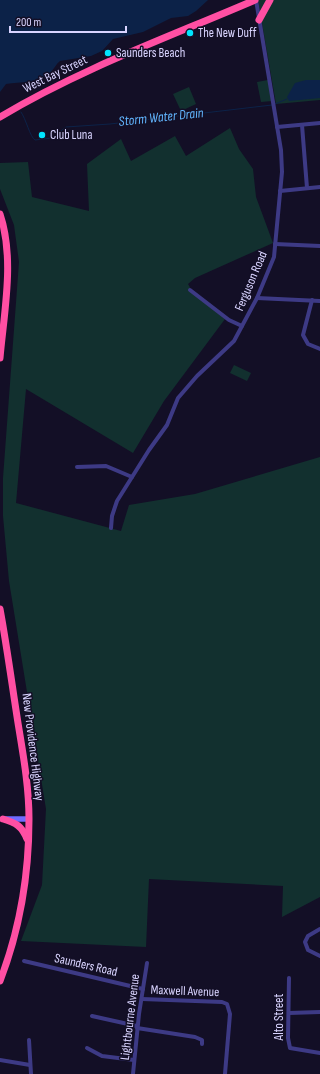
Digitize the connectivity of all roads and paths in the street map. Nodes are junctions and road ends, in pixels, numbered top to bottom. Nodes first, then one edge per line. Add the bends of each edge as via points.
1 (256, 0) edge
2 (270, 0) edge
3 (260, 20) junction
4 (0, 117) edge
5 (320, 123) edge
6 (302, 124) junction
7 (277, 127) junction
8 (320, 187) edge
9 (308, 188) junction
10 (280, 191) junction
11 (0, 214) edge
12 (275, 244) junction
13 (320, 246) edge
14 (190, 290) dead end
15 (257, 298) junction
16 (312, 300) junction
17 (320, 301) edge
18 (242, 326) junction
19 (320, 349) edge
20 (0, 358) edge
21 (77, 467) dead end
22 (132, 476) junction
23 (111, 528) dead end
24 (0, 609) edge
25 (1, 819) edge
26 (29, 819) junction
27 (28, 843) junction
28 (320, 929) edge
29 (320, 956) edge
30 (24, 961) dead end
31 (147, 963) dead end
32 (290, 978) dead end
33 (0, 981) edge
34 (143, 989) junction
35 (142, 1000) junction
36 (320, 1012) edge
37 (289, 1013) junction
38 (92, 1016) dead end
39 (137, 1027) junction
40 (29, 1040) dead end
41 (202, 1044) dead end
42 (87, 1048) dead end
43 (320, 1053) edge
44 (0, 1060) edge
45 (134, 1060) junction
46 (30, 1064) junction
47 (30, 1074) edge
48 (133, 1074) edge
49 (225, 1074) edge

1 - 3 street, Ferguson Road
1 - 4 highway, West Bay Street via 91,70 36,96
2 - 3 highway
3 - 7 street, Ferguson Road
5 - 6 street
6 - 7 street
6 - 9 street
7 - 10 street, Ferguson Road via 282,162
8 - 9 street
9 - 10 street
10 - 12 street, Ferguson Road
11 - 20 highway via 7,260
12 - 13 street
12 - 15 street, Ferguson Road via 271,266
14 - 18 street via 229,320
15 - 16 street
15 - 18 street, Ferguson Road
16 - 17 street
16 - 19 street via 303,336 308,344
18 - 22 street, Ferguson Road via 234,341 178,398 167,425
21 - 22 street via 106,466
22 - 23 street, Ferguson Road via 117,501
24 - 26 highway, New Providence Highway via 25,769
25 - 26 street
25 - 27 highway via 18,824 23,829
26 - 27 highway, New Providence Highway
27 - 33 highway, New Providence Highway via 20,914
28 - 29 street via 308,936 305,942 308,950
30 - 34 street, Saunders Road
31 - 34 street, Lightbourne Avenue
32 - 37 street, Alto Street
34 - 35 street, Lightbourne Avenue
35 - 39 street, Lightbourne Avenue
35 - 49 street, Maxwell Avenue via 227,1004 230,1014
36 - 37 street
37 - 43 street, Alto Street via 290,1048
38 - 39 street
39 - 41 street via 195,1037 202,1040
39 - 45 street, Lightbourne Avenue
40 - 46 street
42 - 45 street via 102,1056
44 - 46 street
45 - 48 street, Lightbourne Avenue
46 - 47 street

